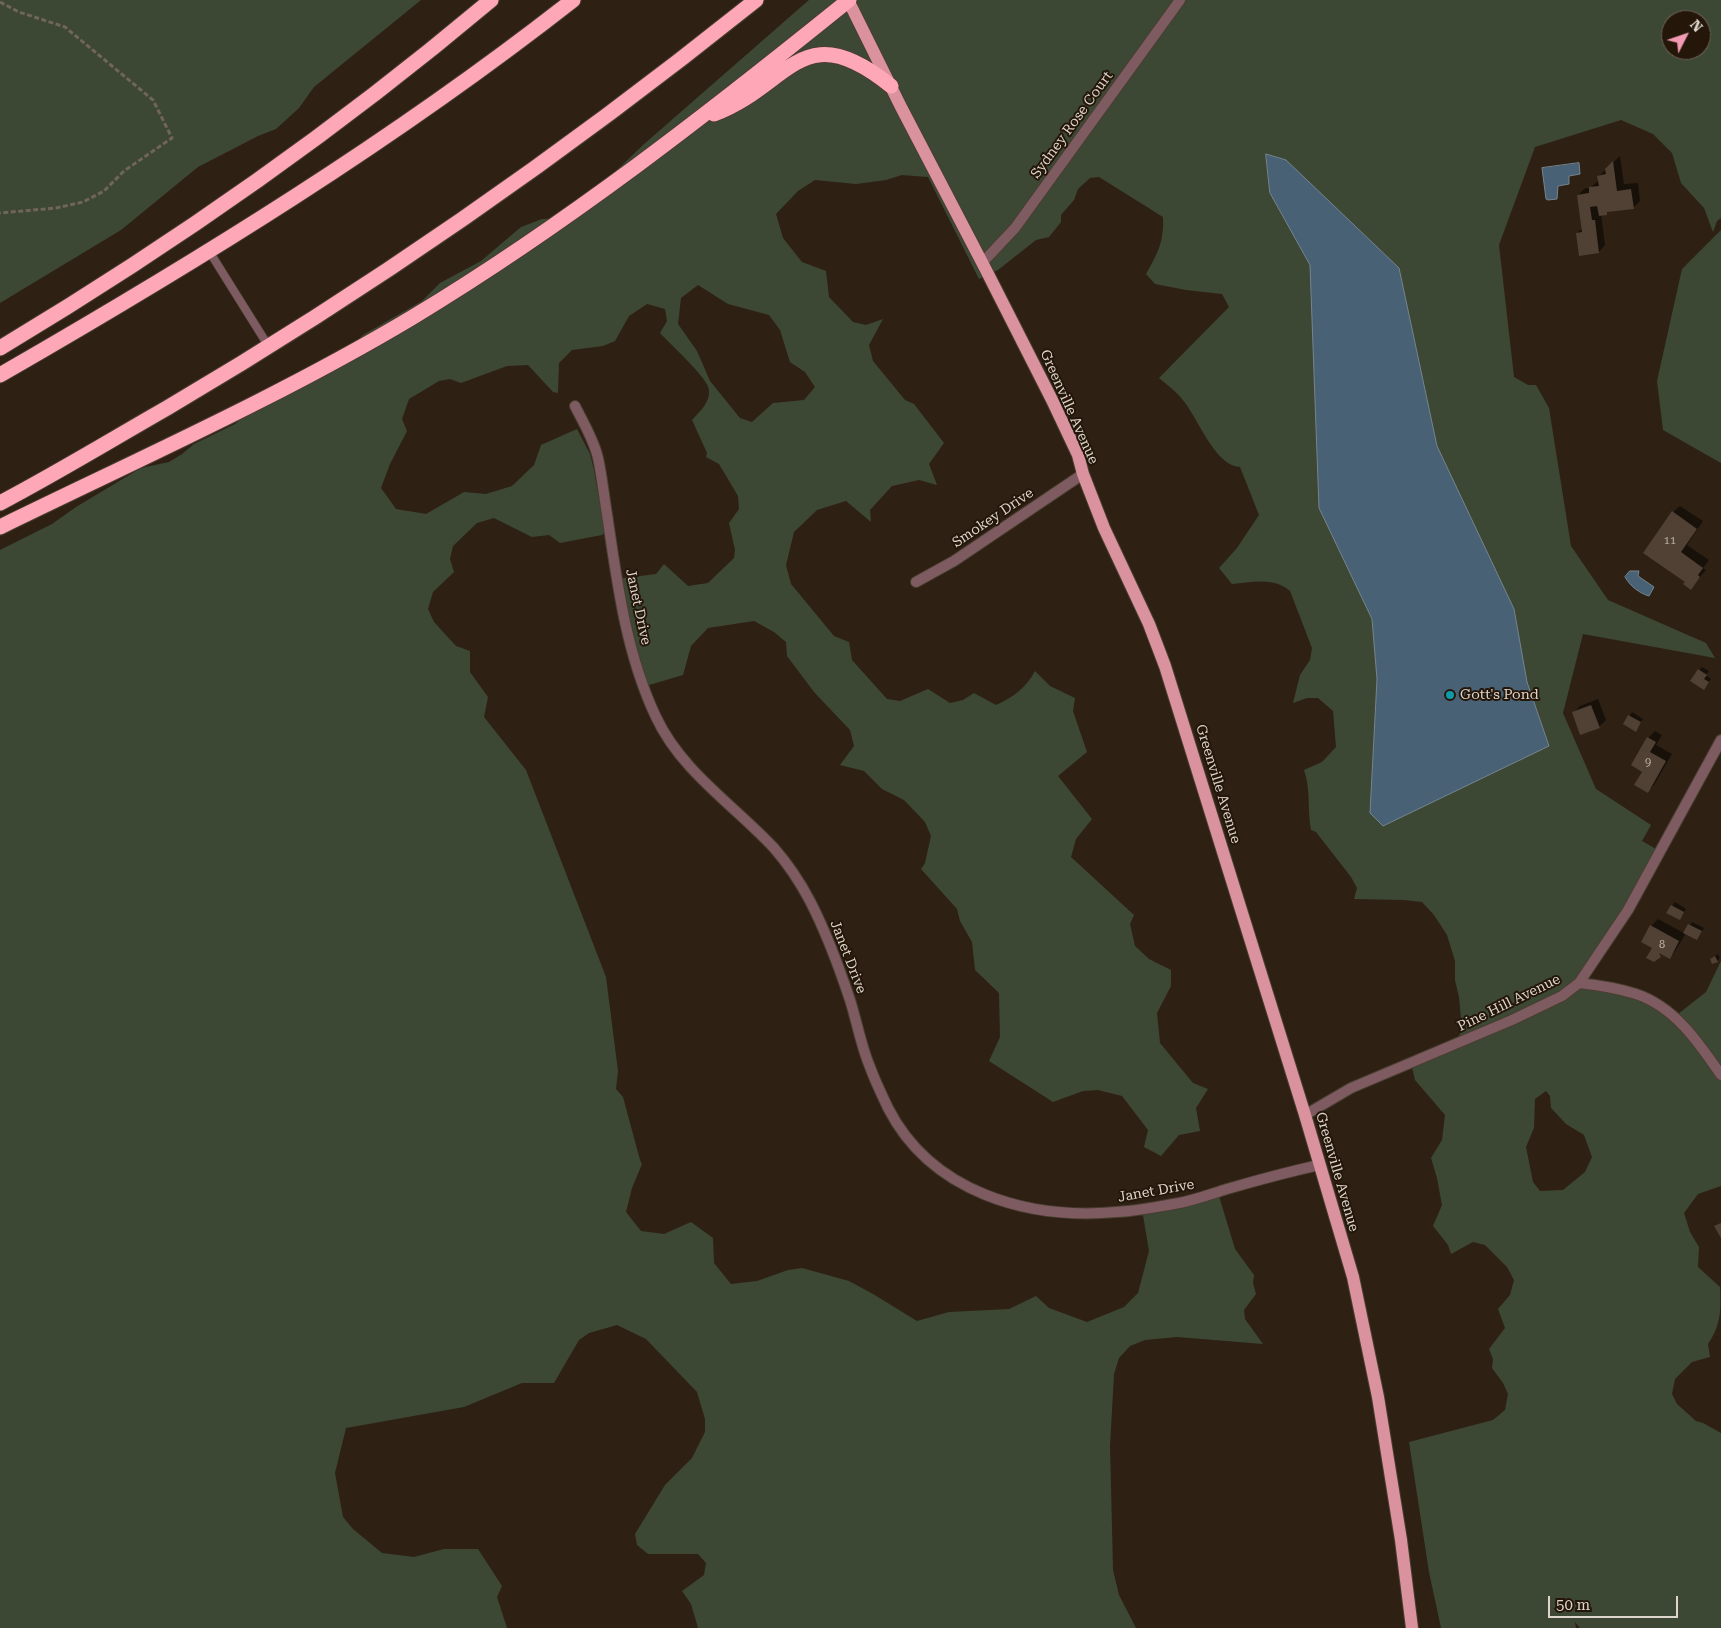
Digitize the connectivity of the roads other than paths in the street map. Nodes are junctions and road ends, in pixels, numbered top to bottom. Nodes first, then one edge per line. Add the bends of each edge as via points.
1 (492, 0) edge
2 (573, 0) edge
3 (756, 0) edge
4 (849, 0) edge
5 (1180, 0) edge
6 (891, 86) junction
7 (696, 120) junction
8 (209, 251) junction
9 (982, 263) junction
10 (269, 347) junction
11 (0, 348) edge
12 (0, 375) edge
13 (575, 406) dead end
14 (1083, 474) junction
15 (0, 503) edge
16 (0, 527) edge
17 (916, 582) dead end
18 (1721, 740) edge
19 (1579, 983) junction
20 (1721, 1076) edge
21 (1305, 1115) junction
22 (1319, 1165) junction
23 (1412, 1628) edge

1 - 11 highway via 379,91 264,175 168,242
2 - 8 highway via 404,124
3 - 10 highway via 631,97 483,205
4 - 6 main road, Greenville Avenue
4 - 7 highway
5 - 9 street, Sydney Rose Court via 1014,228
6 - 7 highway via 857,64 836,56 808,56 790,65 737,104
6 - 9 main road, Greenville Avenue
7 - 16 highway via 569,214 412,317 304,378
8 - 10 lane
8 - 12 highway
9 - 14 main road, Greenville Avenue via 1078,455
10 - 15 highway
13 - 22 street, Janet Drive via 598,455 620,596 632,648 655,717 668,740 695,771 774,848 794,874 828,940 870,1067 890,1111 926,1159 975,1191 1008,1203 1058,1212 1115,1212 1182,1202 1276,1174
14 - 17 street, Smokey Drive via 954,561
14 - 21 main road, Greenville Avenue via 1165,666
18 - 19 street, Pine Hill Avenue via 1628,910
19 - 20 street via 1638,994 1659,1006 1698,1042
19 - 21 street, Pine Hill Avenue via 1562,996 1512,1020 1351,1088
21 - 22 main road, Greenville Avenue
22 - 23 main road, Greenville Avenue via 1353,1277 1369,1348

